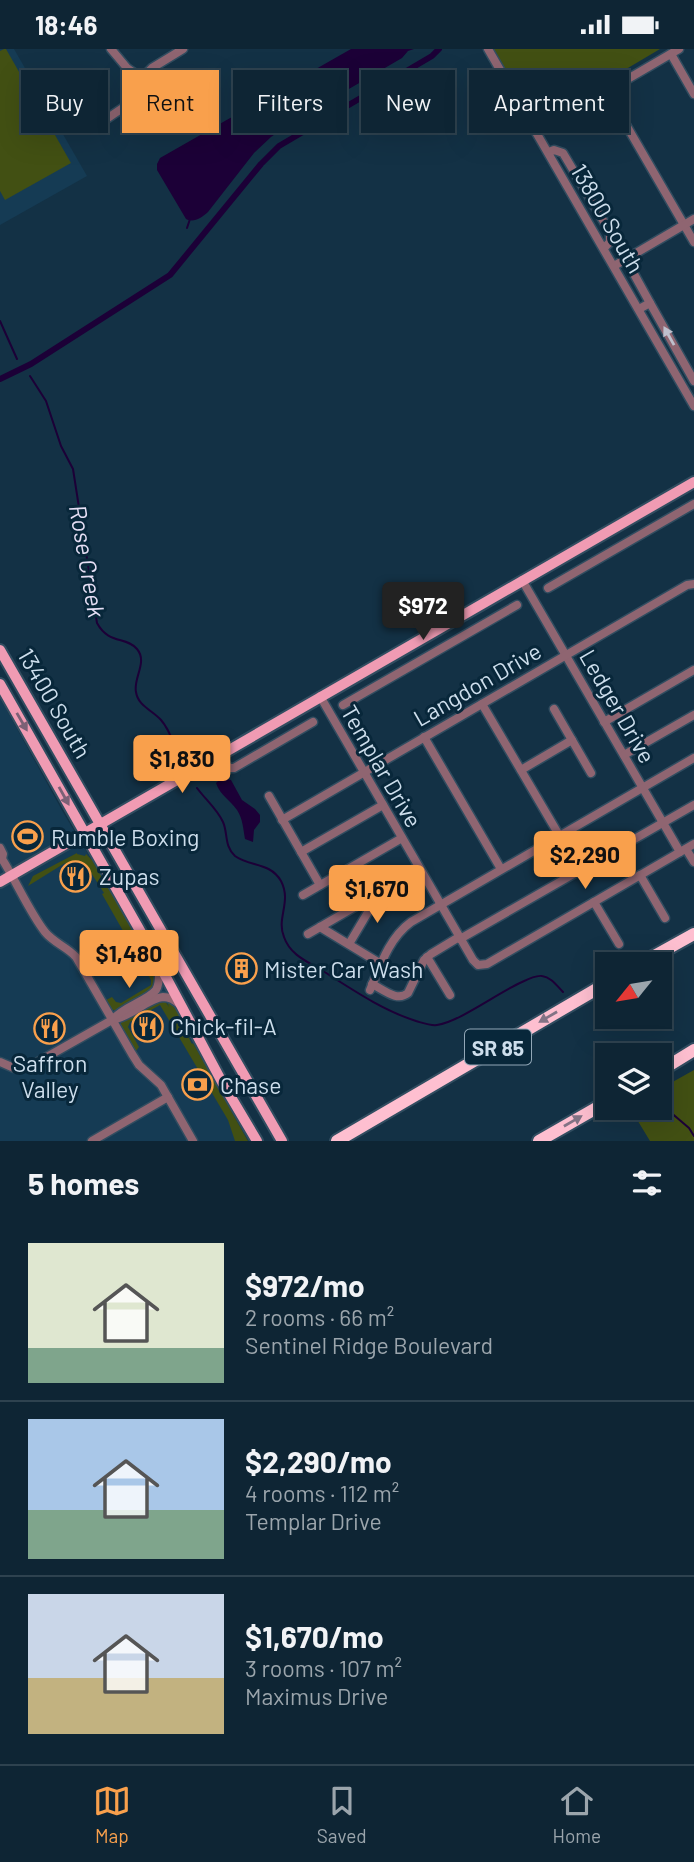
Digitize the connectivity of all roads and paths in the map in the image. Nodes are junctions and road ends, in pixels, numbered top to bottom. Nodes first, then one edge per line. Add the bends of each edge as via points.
1 (111, 49) edge
2 (183, 49) edge
3 (488, 49) edge
4 (675, 52) edge
5 (130, 70) edge
6 (151, 70) edge
7 (500, 70) edge
8 (629, 79) edge
9 (694, 94) edge
10 (629, 130) edge
11 (538, 133) edge
12 (549, 152) junction
13 (694, 219) edge
14 (684, 225) junction
15 (694, 242) edge
16 (604, 248) junction
17 (614, 266) junction
18 (634, 275) dead end
19 (650, 303) junction
20 (639, 309) junction
21 (694, 381) edge
22 (694, 406) edge
23 (694, 482) edge
24 (683, 488) junction
25 (693, 504) edge
26 (566, 555) junction
27 (576, 571) junction
28 (522, 580) junction
29 (693, 584) edge
30 (548, 588) dead end
31 (517, 604) dead end
32 (479, 605) junction
33 (488, 622) junction
34 (0, 650) edge
35 (566, 655) junction
36 (694, 670) edge
37 (364, 671) junction
38 (0, 684) edge
39 (373, 688) junction
40 (320, 697) junction
41 (482, 704) junction
42 (343, 705) dead end
43 (554, 709) dead end
44 (694, 715) edge
45 (277, 721) junction
46 (313, 722) dead end
47 (604, 722) junction
48 (287, 737) junction
49 (424, 737) junction
50 (572, 740) junction
51 (219, 755) junction
52 (624, 755) junction
53 (694, 758) edge
54 (521, 770) junction
55 (364, 772) junction
56 (591, 773) dead end
57 (643, 788) junction
58 (269, 796) dead end
59 (383, 805) junction
60 (694, 805) edge
61 (282, 820) junction
62 (663, 823) junction
63 (100, 824) junction
64 (84, 833) junction
65 (559, 835) junction
66 (402, 838) junction
67 (0, 848) edge
68 (687, 848) edge
69 (301, 852) junction
70 (1, 859) edge
71 (694, 862) edge
72 (420, 869) junction
73 (501, 869) junction
74 (12, 875) junction
75 (640, 875) junction
76 (0, 882) edge
77 (320, 885) junction
78 (380, 892) junction
79 (303, 895) dead end
80 (594, 902) junction
81 (440, 905) junction
82 (665, 918) dead end
83 (320, 927) junction
84 (308, 934) dead end
85 (694, 934) edge
86 (460, 938) junction
87 (349, 944) junction
88 (619, 944) dead end
89 (662, 952) edge
90 (427, 957) junction
91 (159, 964) junction
92 (382, 964) junction
93 (595, 990) edge
94 (450, 995) dead end
95 (183, 1006) junction
96 (112, 1020) junction
97 (694, 1050) edge
98 (0, 1062) edge
99 (672, 1064) edge
100 (168, 1097) junction
101 (595, 1108) edge
102 (92, 1141) edge
103 (193, 1141) edge
104 (257, 1141) edge
105 (282, 1141) edge
106 (337, 1141) edge
107 (539, 1141) edge

1 - 5 street
2 - 6 street
3 - 7 street, 13800 South
4 - 8 street
4 - 9 street
10 - 14 street
11 - 12 street, 13800 South
12 - 16 street, 13800 South
12 - 16 street via 563,153 610,232 610,242
13 - 14 street
14 - 15 street
14 - 17 street
16 - 17 street, 13800 South
17 - 20 street, 13800 South
18 - 19 street
19 - 20 street
21 -> 19 street
20 - 22 street, 13800 South
23 - 24 main road
24 - 25 street
24 - 26 main road
25 - 27 street
26 - 27 street
26 - 28 main road
27 - 30 street
28 - 32 main road
28 - 35 street, Ledger Drive
29 - 35 street, Langdon Drive
31 - 33 street
32 - 33 street
32 - 37 main road
33 - 39 street
34 - 63 main road, 13400 South
35 - 41 street, Langdon Drive
35 - 47 street, Ledger Drive
36 - 47 street
37 - 39 street
37 - 40 main road
38 -> 64 main road, 13400 South
39 - 42 street
40 - 45 main road
40 - 55 street, Templar Drive
41 - 49 street, Langdon Drive
41 - 54 street
43 - 50 street
44 - 52 street
45 - 48 street
45 - 51 main road
46 - 48 street
47 - 52 street, Ledger Drive
48 - 51 street via 234,768
49 - 55 street, Langdon Drive
49 - 73 street
50 - 54 street
50 - 56 street
51 - 63 main road
52 - 57 street, Ledger Drive
53 - 57 street
54 - 65 street
55 - 59 street, Templar Drive
55 - 61 street, Langdon Drive
57 - 62 street, Ledger Drive
57 - 65 street
58 - 61 street
59 - 66 street, Templar Drive
59 - 69 street
60 - 62 street
61 - 69 street
62 - 68 street, Ledger Drive
62 - 86 street
63 - 64 main road
63 - 105 main road, 13400 South
64 - 74 main road
64 - 91 main road, 13400 South
65 - 73 street
66 - 72 street, Templar Drive
66 - 77 street
67 - 70 street
68 - 71 street, Ledger Drive
68 - 75 street, Templar Drive
69 - 77 street
70 - 74 street
72 - 78 street
72 - 81 street, Templar Drive
73 - 81 street
74 - 76 main road
74 - 96 street via 44,931 71,952
75 - 80 street, Templar Drive
75 - 82 street
77 - 79 street
78 - 83 street
78 - 87 street
80 - 86 street, Templar Drive via 485,965 473,960
80 - 88 street
81 - 86 street, Templar Drive
81 - 92 street via 400,931
83 - 84 street
83 - 87 street
85 - 89 highway
86 - 90 street
87 - 92 street
90 - 92 street via 404,996 371,987
90 - 94 street
91 - 95 main road, 13400 South
91 - 96 street via 155,991
93 -> 106 highway, SR 85
95 - 96 street via 163,997
95 - 104 main road, 13400 South
96 - 98 street via 29,1067 14,1068
96 - 100 street via 137,1062
97 - 99 highway
100 - 102 street
100 - 103 street
107 -> 101 highway

